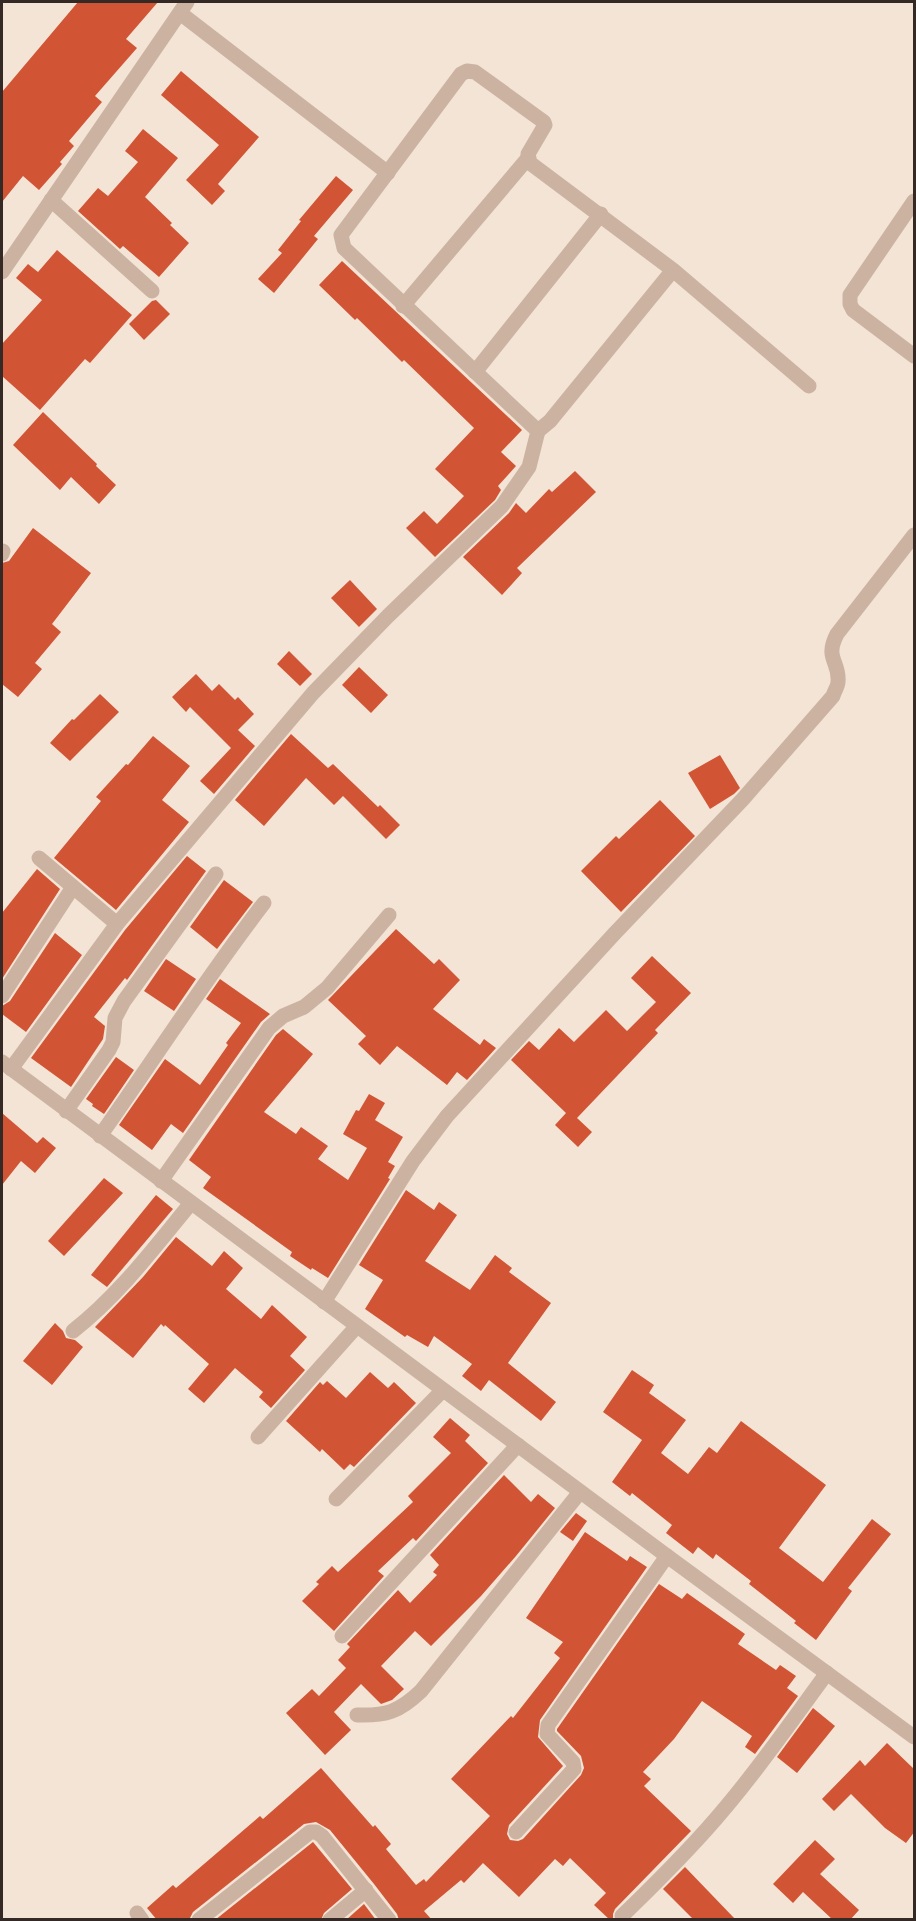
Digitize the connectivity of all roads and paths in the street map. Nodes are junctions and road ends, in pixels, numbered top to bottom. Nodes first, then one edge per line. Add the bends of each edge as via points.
1 (184, 7) edge
2 (528, 158) junction
3 (388, 173) junction
4 (51, 200) junction
5 (915, 201) edge
6 (601, 214) junction
7 (672, 270) junction
8 (2, 272) edge
9 (152, 291) dead end
10 (403, 306) junction
11 (915, 356) edge
12 (475, 372) junction
13 (809, 386) dead end
14 (538, 431) junction
15 (915, 535) edge
16 (39, 858) dead end
17 (216, 874) dead end
18 (73, 886) junction
19 (264, 903) dead end
20 (389, 915) dead end
21 (117, 924) junction
22 (2, 996) edge
23 (6, 1066) edge
24 (66, 1111) junction
25 (100, 1136) junction
26 (161, 1181) junction
27 (191, 1203) junction
28 (324, 1302) junction
29 (357, 1326) junction
30 (73, 1330) dead end
31 (443, 1390) junction
32 (258, 1437) dead end
33 (518, 1445) junction
34 (580, 1492) junction
35 (336, 1499) dead end
36 (667, 1557) junction
37 (342, 1636) dead end
38 (827, 1673) junction
39 (357, 1715) dead end
40 (915, 1737) edge
41 (516, 1832) dead end
42 (366, 1890) junction
43 (622, 1916) dead end
44 (199, 1920) edge
45 (330, 1920) edge
46 (389, 1920) edge

1 - 3 street
1 - 4 street
2 - 3 street via 544,122 475,72 467,71
2 - 6 street
2 - 10 street
3 - 10 street via 341,235 341,242
4 - 8 street
4 - 9 street
5 - 11 street via 850,296 853,310
6 - 7 street
6 - 12 street
7 - 13 street
7 - 14 street
10 - 12 street
12 - 14 street
14 - 21 street via 529,467 502,506 313,693
15 - 28 street via 837,634 831,646 838,683 832,696 743,799 447,1116 413,1161
16 - 18 street
17 - 24 street via 124,1001 115,1018 109,1050
18 - 21 street
18 - 22 street
19 - 25 street
20 - 26 street via 327,988 269,1028
21 - 23 street
23 - 24 street
24 - 25 street
25 - 26 street
26 - 27 street
27 - 28 street
27 - 30 street via 97,1312
28 - 29 street
29 - 31 street
29 - 32 street
31 - 33 street
31 - 35 street
33 - 34 street
33 - 37 street
34 - 36 street
34 - 39 street via 421,1691 394,1712
36 - 38 street
36 - 41 street via 548,1725 547,1734 573,1762 573,1769
38 - 40 street
38 - 43 street via 707,1829
42 - 44 street via 322,1836 310,1832
42 - 45 street
42 - 46 street

